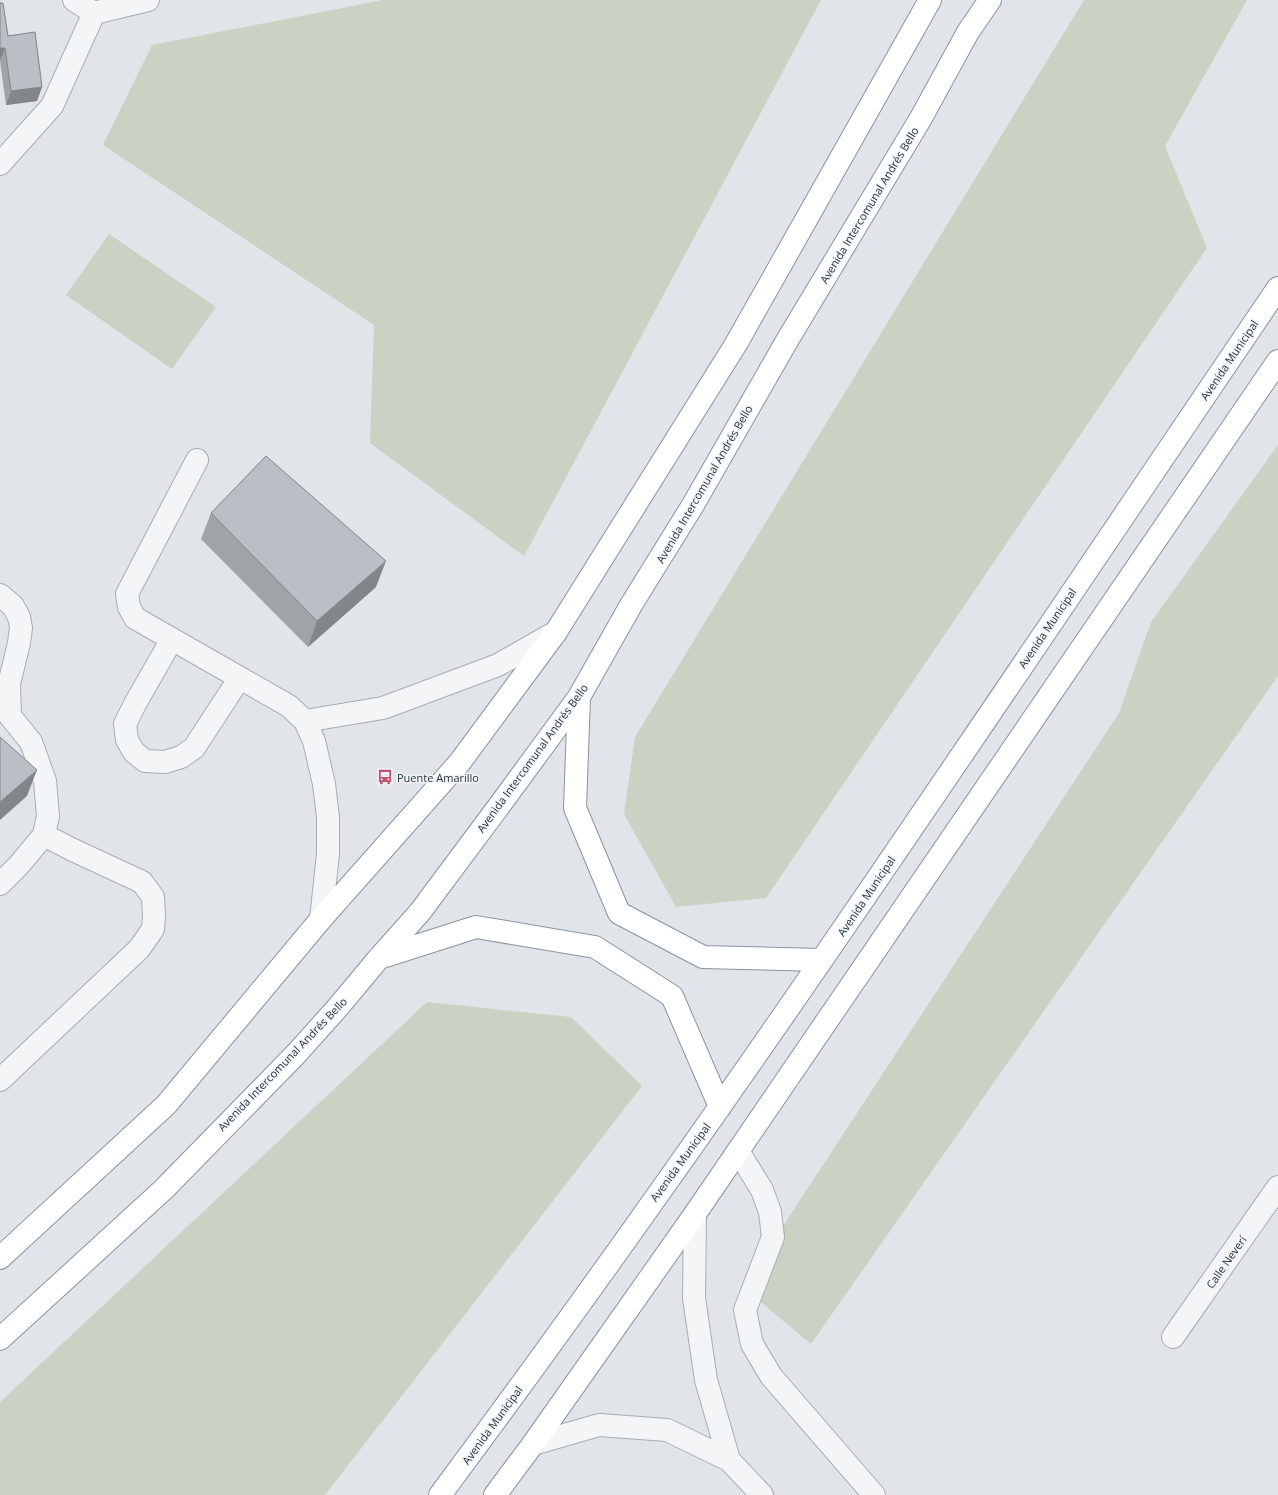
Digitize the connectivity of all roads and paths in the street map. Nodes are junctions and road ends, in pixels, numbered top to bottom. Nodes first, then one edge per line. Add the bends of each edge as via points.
1 (74, 0) edge
2 (148, 0) edge
3 (930, 0) edge
4 (990, 0) edge
5 (94, 13) junction
6 (0, 164) edge
7 (1278, 288) edge
8 (1278, 361) edge
9 (197, 460) dead end
10 (0, 595) edge
11 (556, 632) junction
12 (172, 639) junction
13 (239, 678) junction
14 (579, 696) junction
15 (305, 721) junction
16 (44, 835) junction
17 (0, 884) edge
18 (321, 919) junction
19 (379, 958) junction
20 (822, 960) junction
21 (0, 1080) edge
22 (720, 1107) junction
23 (738, 1151) junction
24 (1278, 1187) edge
25 (695, 1214) junction
26 (0, 1258) edge
27 (1173, 1337) dead end
28 (0, 1339) edge
29 (533, 1444) junction
30 (729, 1460) junction
31 (440, 1495) edge
32 (496, 1495) edge
33 (762, 1495) edge
34 (874, 1495) edge

1 - 5 street
2 - 5 street
3 - 11 highway via 736,344
4 - 14 highway, Avenida Intercomunal Andrés Bello via 968,32 921,118
5 - 6 street via 52,106
7 - 20 highway, Avenida Municipal
8 - 23 highway
9 - 12 street via 127,594 129,607 136,618
10 - 16 street via 13,606 19,617 19,643 9,684 10,716 31,742 45,781 48,816
11 - 15 street via 498,664 383,708
11 - 18 highway via 460,762
12 - 13 street
12 - 13 street via 125,724 127,740 134,752 145,761 165,762 182,757 194,748
13 - 15 street via 289,706
14 - 19 highway, Avenida Intercomunal Andrés Bello via 420,912
14 - 20 highway via 574,808 619,913 703,956
15 - 18 street via 314,741 323,777 328,817 328,854
16 - 17 street
16 - 21 street via 142,882 153,897 153,929 139,949
18 - 26 highway via 166,1105
19 - 22 highway via 476,927 595,947 672,996
19 - 28 highway, Avenida Intercomunal Andrés Bello via 296,1053 164,1189
20 - 22 highway, Avenida Municipal
22 - 31 highway, Avenida Municipal
23 - 25 highway
23 - 34 street via 762,1190 770,1212 773,1237 745,1310 752,1344 771,1376
24 - 27 street, Calle Neverí
25 - 29 highway
25 - 30 street via 694,1298 706,1380
29 - 30 street via 606,1425 667,1430
29 - 32 highway
30 - 33 street

